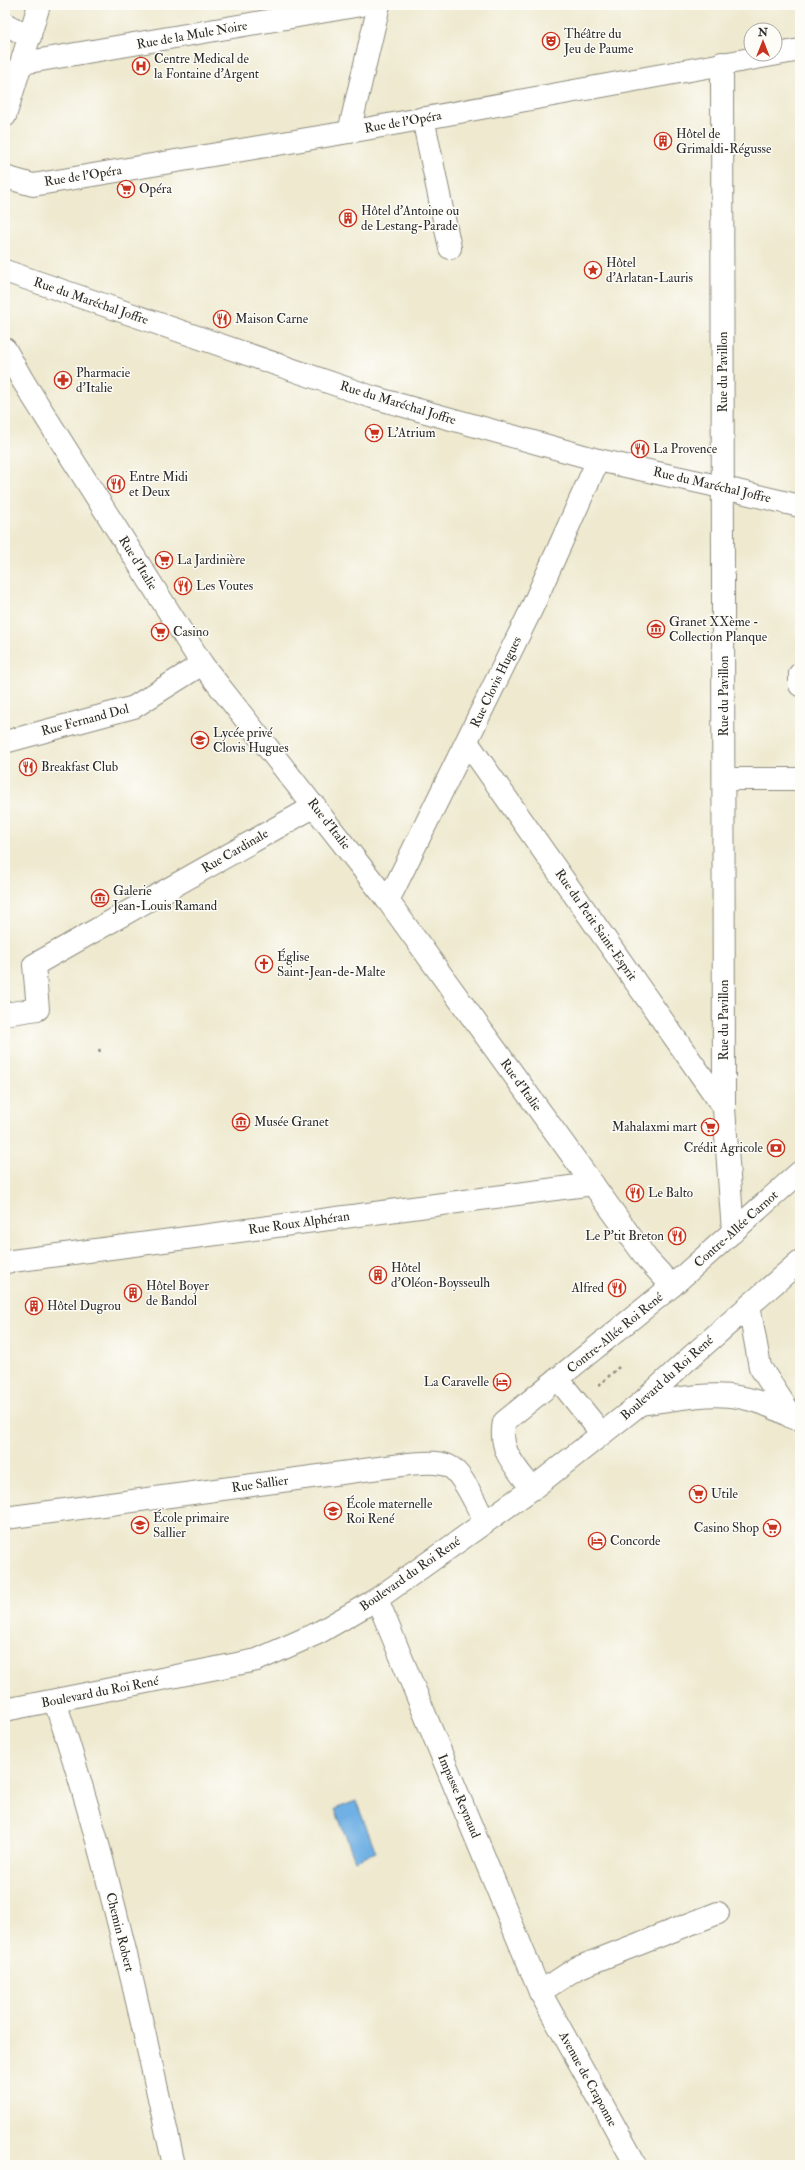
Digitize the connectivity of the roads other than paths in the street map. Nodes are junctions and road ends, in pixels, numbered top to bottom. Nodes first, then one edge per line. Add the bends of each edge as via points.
1 (39, 5) edge
2 (361, 5) edge
3 (379, 5) edge
4 (5, 24) edge
5 (30, 37) junction
6 (800, 50) edge
7 (23, 63) junction
8 (722, 63) junction
9 (5, 116) edge
10 (423, 118) junction
11 (348, 132) junction
12 (5, 177) edge
13 (450, 248) dead end
14 (5, 271) edge
15 (5, 349) edge
16 (598, 460) junction
17 (724, 487) junction
18 (800, 506) edge
19 (202, 664) junction
20 (800, 674) edge
21 (800, 685) edge
22 (5, 742) edge
23 (467, 742) junction
24 (724, 779) junction
25 (800, 779) edge
26 (315, 806) junction
27 (388, 901) junction
28 (5, 1014) edge
29 (724, 1108) junction
30 (800, 1172) edge
31 (593, 1184) junction
32 (733, 1232) junction
33 (800, 1261) edge
34 (5, 1262) edge
35 (672, 1286) junction
36 (748, 1306) junction
37 (558, 1380) junction
38 (640, 1404) junction
39 (798, 1422) edge
40 (602, 1434) junction
41 (532, 1489) junction
42 (5, 1518) edge
43 (485, 1522) junction
44 (378, 1599) junction
45 (55, 1702) junction
46 (5, 1710) edge
47 (718, 1913) dead end
48 (540, 1992) junction
49 (174, 2165) edge
50 (636, 2165) edge

1 - 5 street
2 - 7 street, Rue de la Mule Noire
3 - 11 street
4 - 5 street
5 - 7 street
6 - 8 street, Rue de l'Opéra
7 - 9 street
8 - 10 street, Rue de l'Opéra
8 - 17 street, Rue du Pavillon
10 - 11 street, Rue de l'Opéra
10 - 13 street
11 - 12 street, Rue de l'Opéra via 33,185
14 - 16 street, Rue du Maréchal Joffre via 372,397
15 - 19 street, Rue d'Italie
16 - 17 street, Rue du Maréchal Joffre
16 - 23 street, Rue Clovis Hugues via 531,610
17 - 18 street, Rue du Maréchal Joffre
17 - 24 street, Rue du Pavillon
19 - 22 street, Rue Fernand Dol via 134,707
19 - 26 street, Rue d'Italie
20 - 21 street
23 - 27 street, Rue Clovis Hugues
23 - 29 street, Rue du Petit Saint-Esprit
24 - 25 street
24 - 29 street, Rue du Pavillon
26 - 27 street, Rue d'Italie
26 - 28 street, Rue Cardinale via 34,966 38,1009
27 - 31 street, Rue d'Italie
29 - 32 street, Rue du Pavillon
30 - 32 street, Contre-Allée Carnot
31 - 34 street, Rue Roux Alphéran
31 - 35 street, Rue d'Italie via 647,1259
32 - 35 street, Contre-Allée Carnot
33 - 36 street, Boulevard du Roi René
35 - 37 street, Contre-Allée Roi René
36 - 38 street, Boulevard du Roi René
36 - 39 street via 760,1367 767,1381
37 - 40 street, Contre-Allée Roi René
37 - 41 street, Contre-Allée Roi René via 504,1422 502,1435 506,1453
38 - 39 street via 722,1394 754,1399 772,1406
38 - 40 street, Boulevard du Roi René
40 - 41 street, Boulevard du Roi René
41 - 43 street, Boulevard du Roi René
42 - 43 street, Rue Sallier via 401,1465 435,1463 452,1468 464,1482
43 - 44 street, Boulevard du Roi René
44 - 45 street, Boulevard du Roi René via 318,1633 257,1660
44 - 48 street, Impasse Reynaud
45 - 46 street, Boulevard du Roi René
45 - 49 street, Chemin Robert via 70,1746 119,1922
47 - 48 street via 577,1968
48 - 50 street, Avenue de Craponne

